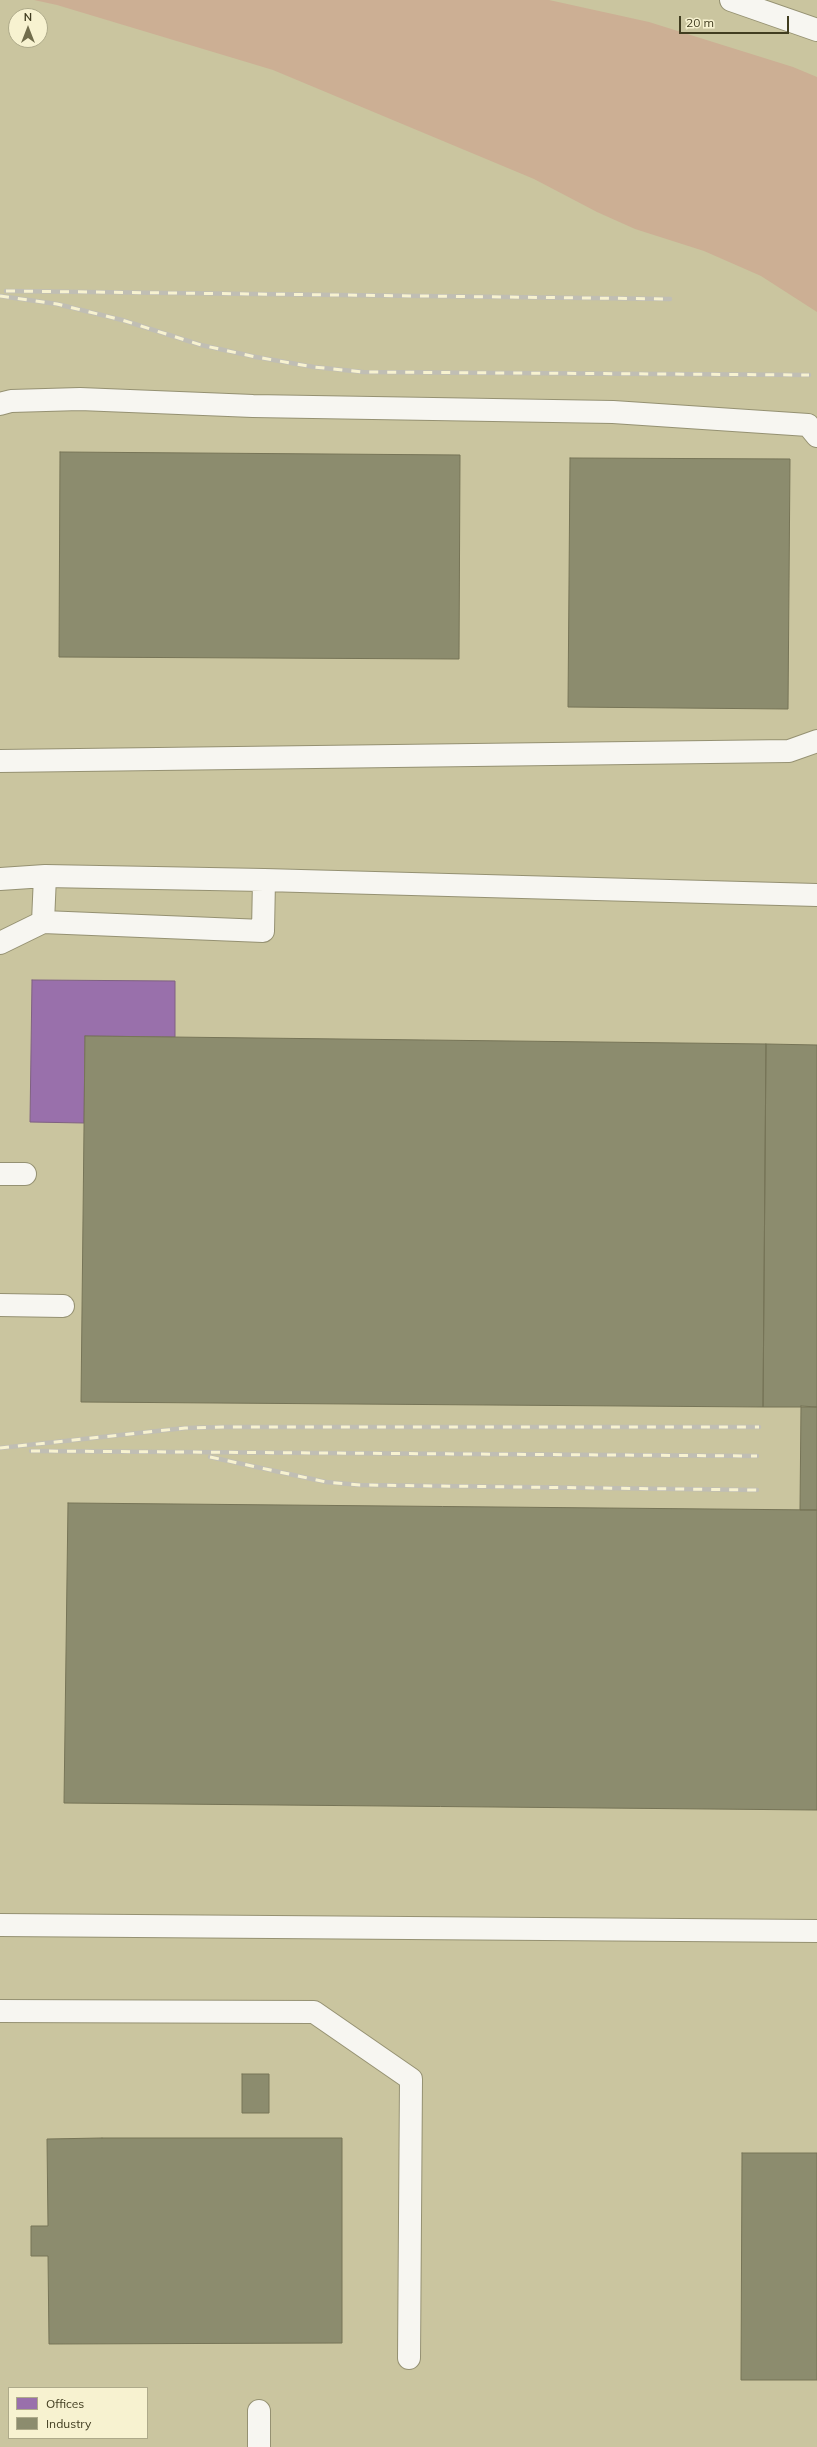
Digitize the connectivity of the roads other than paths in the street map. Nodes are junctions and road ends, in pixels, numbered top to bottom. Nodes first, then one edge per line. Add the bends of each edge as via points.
1 (731, 0) edge
2 (817, 30) edge
3 (0, 404) edge
4 (817, 436) edge
5 (817, 741) edge
6 (0, 761) edge
7 (45, 876) junction
8 (0, 879) edge
9 (264, 880) junction
10 (817, 895) edge
11 (43, 922) junction
12 (0, 943) edge
13 (0, 1174) edge
14 (25, 1174) dead end
15 (0, 1305) edge
16 (63, 1306) dead end
17 (0, 1925) edge
18 (817, 1931) edge
19 (0, 2011) edge
20 (409, 2358) dead end
21 (259, 2411) dead end
22 (259, 2447) edge

1 - 2 main road
3 - 4 main road via 11,401 80,399 253,406 613,412 808,425
5 - 6 main road via 789,751
7 - 8 main road
7 - 9 main road
7 - 11 main road
9 - 10 main road
9 - 11 main road via 263,931
11 - 12 main road
13 - 14 main road
15 - 16 main road
17 - 18 main road
19 - 20 main road via 314,2012 411,2079
21 - 22 main road

